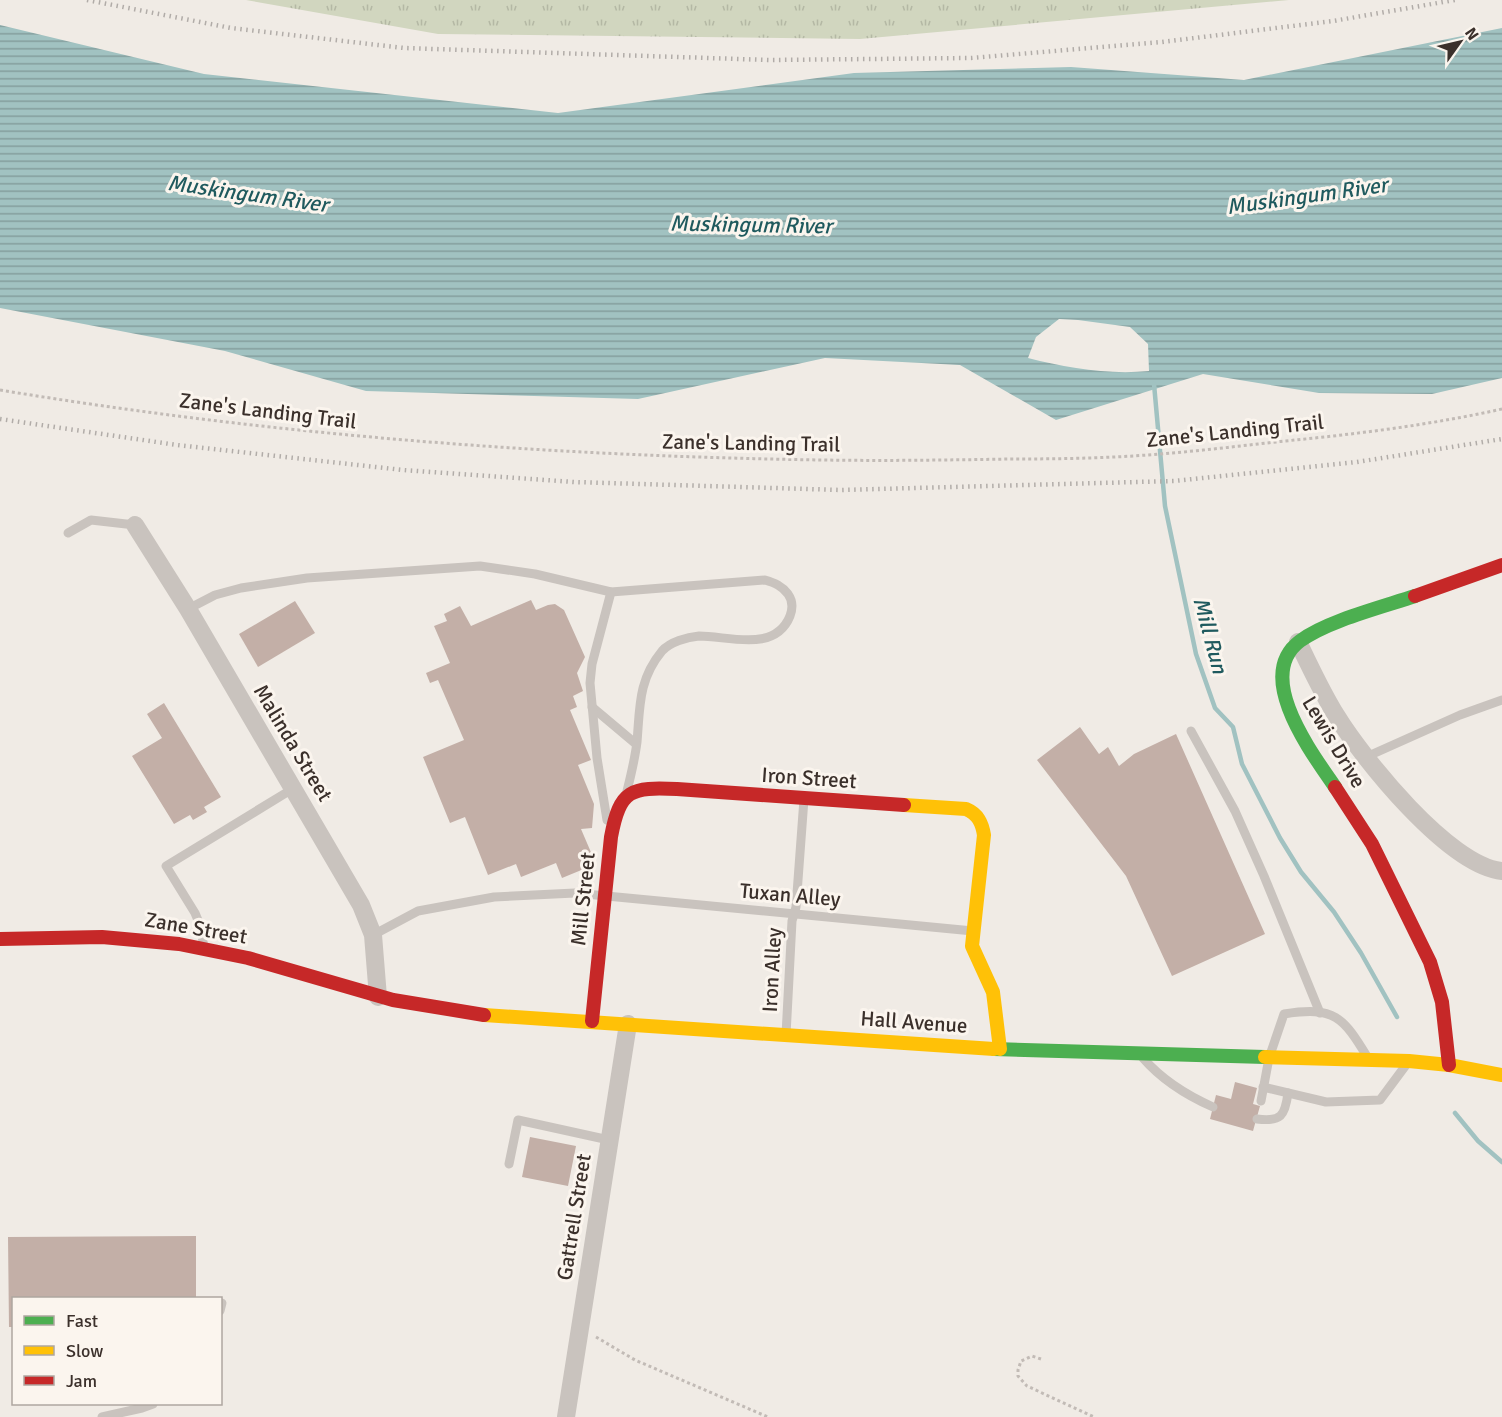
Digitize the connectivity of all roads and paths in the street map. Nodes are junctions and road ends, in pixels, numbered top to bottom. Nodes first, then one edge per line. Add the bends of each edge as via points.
1 (0, 390) edge
2 (1502, 409) edge
3 (135, 525) joint
4 (68, 533) dead end
5 (1502, 565) edge
6 (611, 592) junction
7 (188, 609) junction
8 (1298, 642) junction
9 (1502, 700) edge
10 (592, 707) junction
11 (1191, 731) dead end
12 (636, 744) junction
13 (1366, 757) junction
14 (294, 788) junction
15 (631, 794) junction
16 (804, 799) junction
17 (611, 837) junction
18 (1502, 871) edge
19 (605, 897) junction
20 (794, 912) junction
21 (973, 930) junction
22 (374, 935) junction
23 (0, 939) edge
24 (204, 948) junction
25 (378, 997) junction
26 (1320, 1013) junction
27 (592, 1021) junction
28 (628, 1024) junction
29 (786, 1035) junction
30 (1000, 1049) junction
31 (1139, 1054) junction
32 (1269, 1058) junction
33 (1370, 1060) junction
34 (1409, 1061) junction
35 (1449, 1065) junction
36 (1502, 1075) edge
37 (1263, 1087) junction
38 (1288, 1093) junction
39 (1261, 1101) dead end
40 (1213, 1107) dead end
41 (1257, 1119) dead end
42 (609, 1140) junction
43 (509, 1164) dead end
44 (580, 1325) junction
45 (1041, 1359) dead end
46 (150, 1405) edge
47 (102, 1417) edge
48 (566, 1417) edge
49 (768, 1417) edge
50 (1094, 1417) edge

1 - 2 path, Zane's Landing Trail via 332,435 556,452 724,459 895,461 1150,455 1352,435
3 - 4 lane via 91,520
3 - 7 street, Malinda Street
5 - 8 main road via 1345,619
6 - 7 lane via 480,566 307,578 241,588 215,595
6 - 10 lane via 592,664
6 - 12 lane via 765,580 777,583 792,600 788,620 768,636 754,641 699,636 664,648 647,671
7 - 14 street, Malinda Street
8 - 13 street via 1329,703
8 - 35 main road, Lewis Drive via 1283,661 1283,697 1293,721 1371,842 1425,951 1440,993
9 - 13 lane
10 - 12 lane
10 - 17 lane
11 - 26 lane via 1235,811
12 - 15 lane
13 - 18 street via 1453,848 1480,866
14 - 22 street, Malinda Street
14 - 24 lane via 166,866 195,913
15 - 16 main road, Iron Street via 647,788
15 - 17 main road, Mill Street via 618,806
16 - 20 lane, Iron Alley
16 - 21 main road, Iron Street via 966,809 978,817 984,835
17 - 19 main road, Mill Street
19 - 20 lane, Tuxan Alley
19 - 22 lane, Tuxan Alley via 576,893 494,897 418,911
19 - 27 main road, Mill Street
20 - 21 lane, Tuxan Alley
20 - 29 lane, Iron Alley
21 - 30 main road via 972,946 993,992
22 - 25 street, Malinda Street
23 - 24 main road, Zane Street via 125,937
24 - 25 main road, Zane Street
25 - 27 main road, Hall Avenue via 445,1011
26 - 32 lane via 1284,1014
26 - 33 lane via 1332,1014 1344,1023
27 - 28 main road, Hall Avenue
28 - 29 main road, Hall Avenue
28 - 42 street, Gattrell Street
29 - 30 main road, Hall Avenue
30 - 31 main road, Hall Avenue
31 - 32 main road, Hall Avenue
31 - 40 lane via 1162,1078
32 - 33 main road, Hall Avenue
32 - 37 lane
33 - 34 main road, Hall Avenue
34 - 35 main road, Hall Avenue
34 - 38 lane via 1380,1100 1326,1102
35 - 36 main road, Hall Avenue
37 - 38 lane
37 - 39 lane
38 - 41 lane via 1281,1116 1272,1121
42 - 43 lane via 518,1120
42 - 44 street, Gattrell Street
44 - 48 street, Gattrell Street
44 - 49 path via 635,1360
45 - 50 path via 1032,1356 1021,1361 1018,1370 1022,1381
46 - 47 lane

